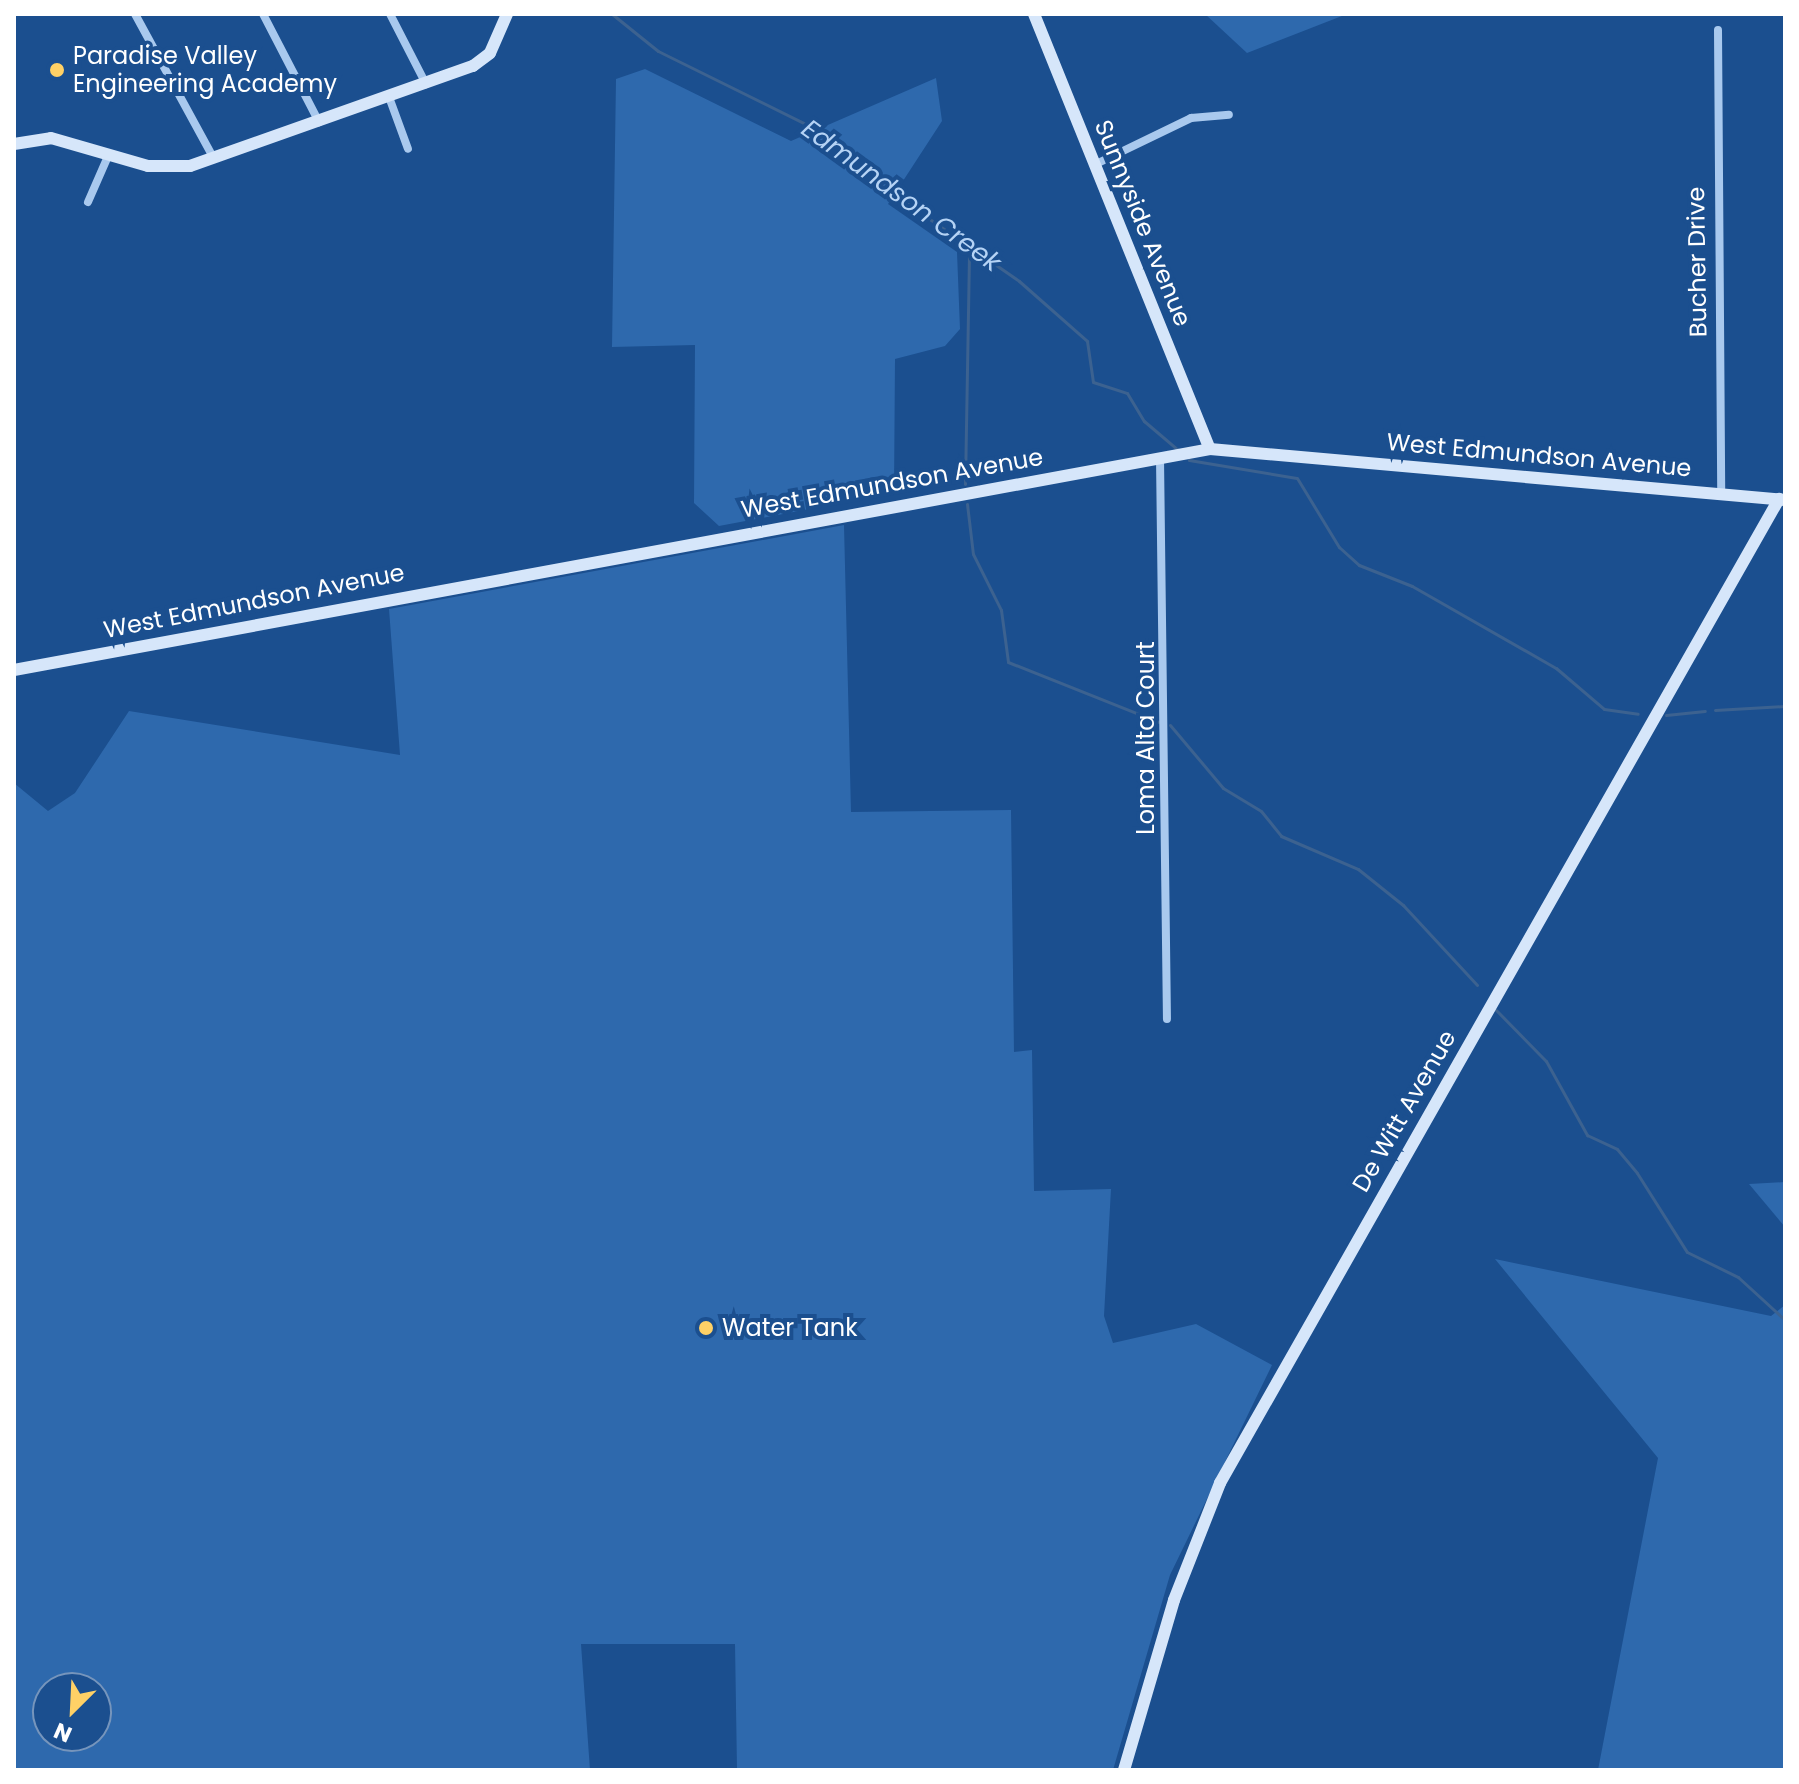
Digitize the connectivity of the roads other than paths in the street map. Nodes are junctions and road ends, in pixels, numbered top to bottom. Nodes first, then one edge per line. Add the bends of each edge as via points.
1 (135, 14) edge
2 (263, 14) edge
3 (390, 14) edge
4 (507, 14) edge
5 (1034, 14) edge
6 (1718, 30) dead end
7 (426, 84) junction
8 (389, 97) junction
9 (1229, 115) dead end
10 (319, 122) junction
11 (14, 144) edge
12 (408, 149) dead end
13 (109, 154) junction
14 (214, 160) junction
15 (1096, 164) junction
16 (88, 202) dead end
17 (1210, 449) junction
18 (1160, 458) junction
19 (1721, 493) junction
20 (1782, 499) edge
21 (14, 670) edge
22 (1167, 1019) dead end
23 (1124, 1770) edge

1 - 14 street
2 - 10 street
3 - 7 street
4 - 7 street via 490,53
5 - 15 street, Sunnyside Avenue
6 - 19 street, Bucher Drive
7 - 8 street
8 - 10 street
8 - 12 street
9 - 15 street via 1191,118
10 - 14 street
11 - 13 street via 51,138
13 - 14 street via 167,167
13 - 16 street
15 - 17 street, Sunnyside Avenue
17 - 18 street, West Edmundson Avenue
17 - 19 street, West Edmundson Avenue
18 - 21 street, West Edmundson Avenue
18 - 22 street, Loma Alta Court
19 - 20 street, West Edmundson Avenue
20 - 23 street, De Witt Avenue via 1220,1483 1174,1600

